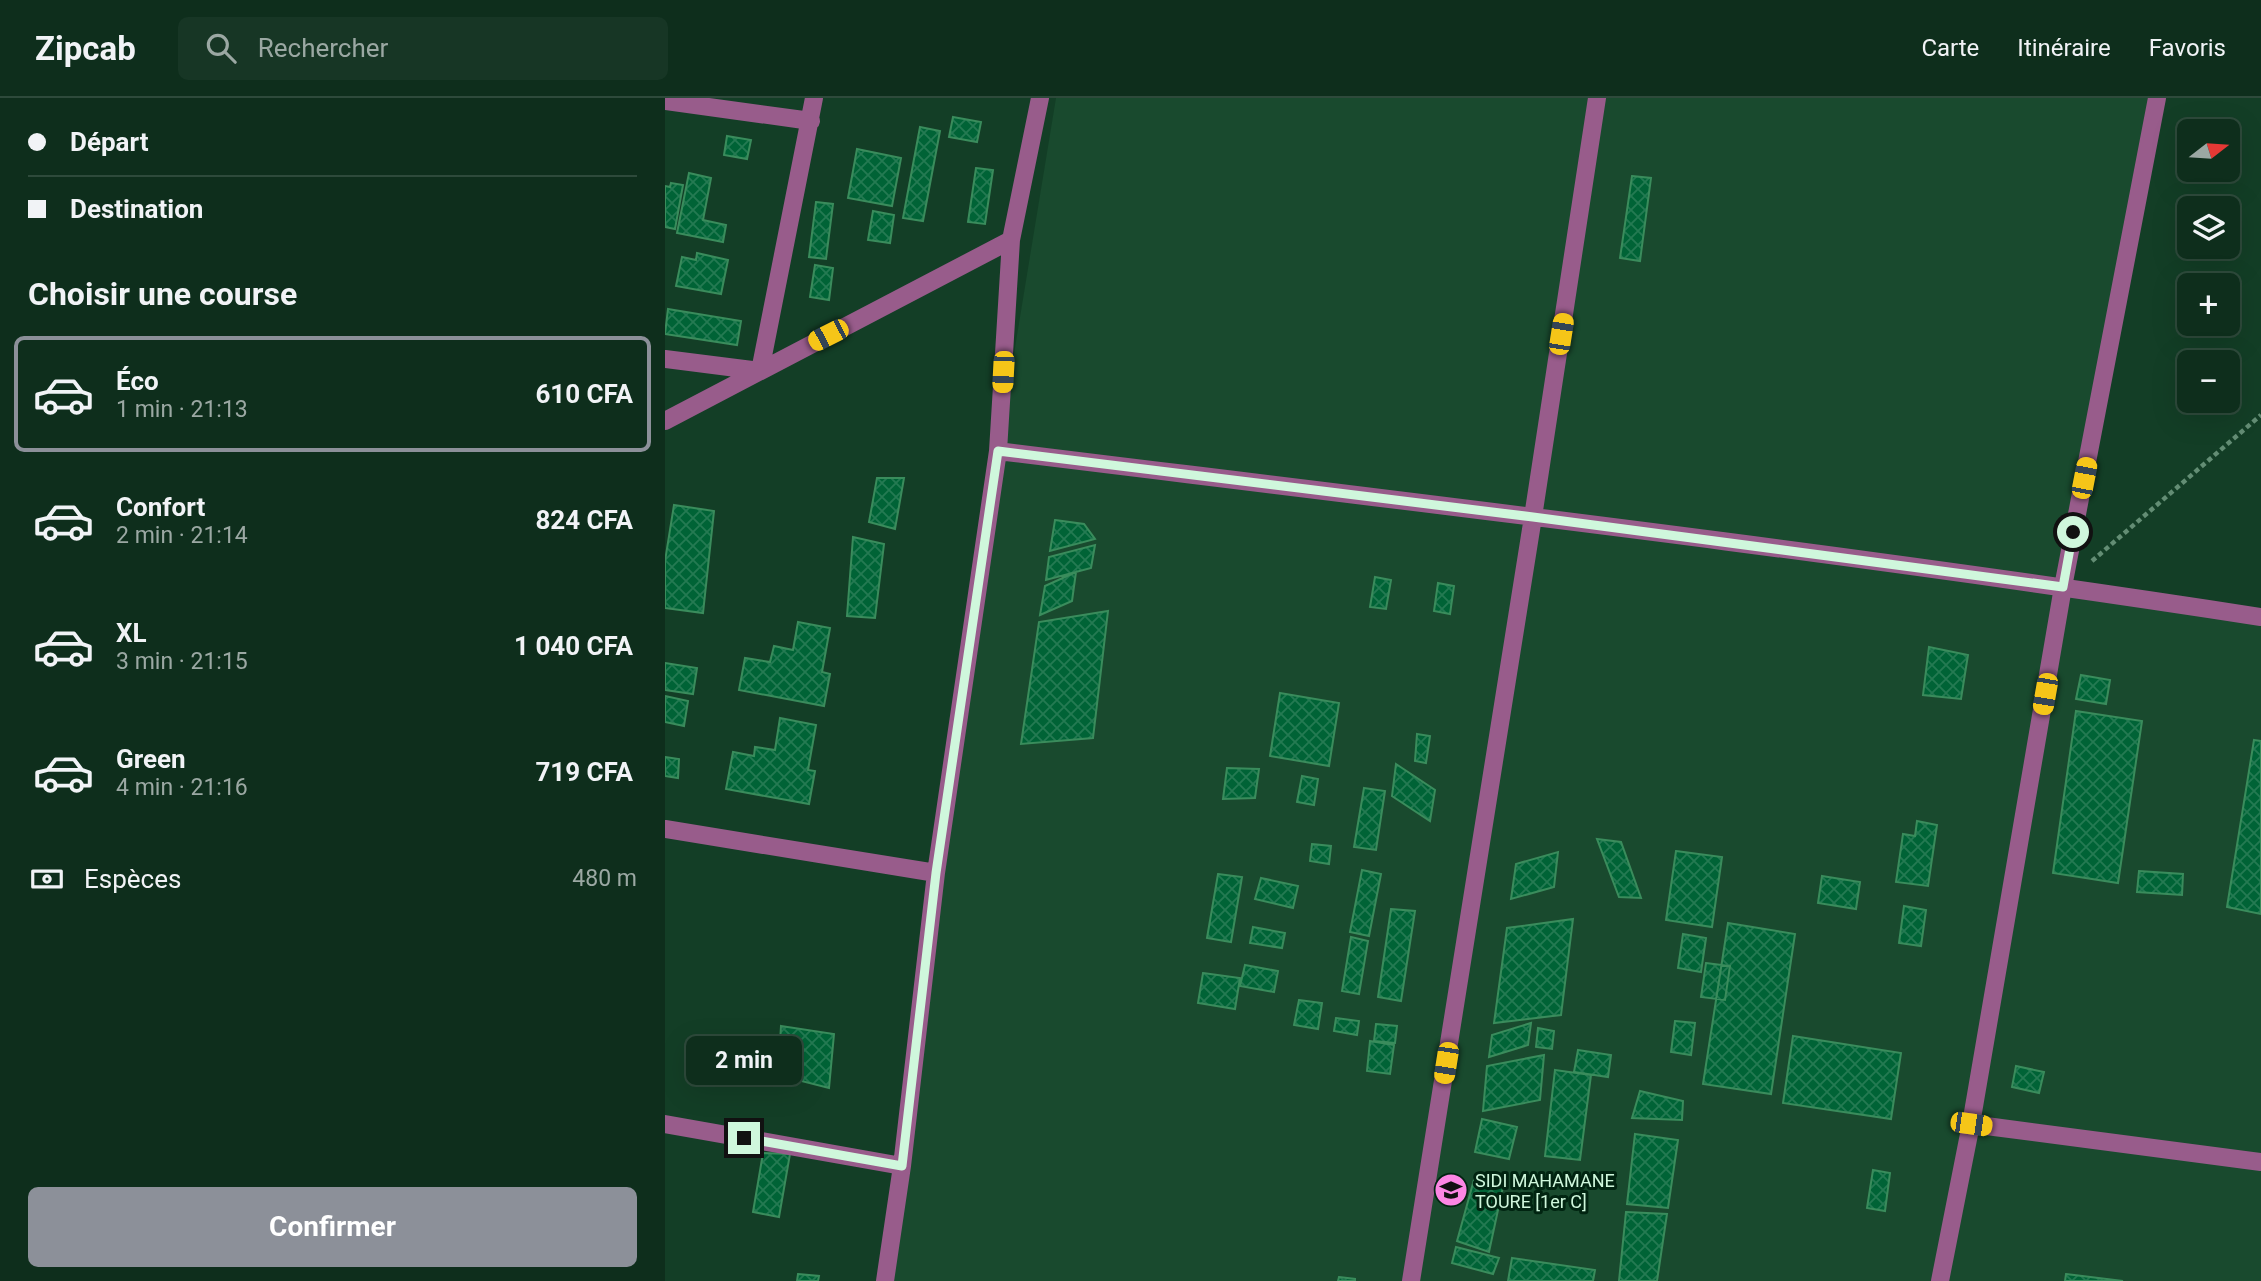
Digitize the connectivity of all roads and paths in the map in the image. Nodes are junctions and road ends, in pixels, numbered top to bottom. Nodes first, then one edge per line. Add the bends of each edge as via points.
1 (814, 98) edge
2 (1040, 98) edge
3 (1597, 98) edge
4 (2157, 98) edge
5 (665, 102) edge
6 (811, 121) junction
7 (1011, 240) junction
8 (665, 359) edge
9 (760, 371) junction
10 (2261, 415) edge
11 (665, 421) edge
12 (998, 451) junction
13 (1533, 517) junction
14 (2063, 587) junction
15 (2261, 617) edge
16 (665, 829) edge
17 (936, 873) junction
18 (665, 1124) edge
19 (1971, 1124) junction
20 (2261, 1162) edge
21 (902, 1166) junction
22 (885, 1281) edge
23 (1411, 1281) edge
24 (1940, 1281) edge

1 - 6 street
2 - 7 street
3 - 13 street
4 - 14 street
5 - 6 street
6 - 9 street
7 - 9 street
7 - 12 street
8 - 9 street
9 - 11 street
10 - 14 path
12 - 13 street
12 - 17 street
13 - 14 street
13 - 23 street
14 - 15 street
14 - 19 street
16 - 17 street
17 - 21 street
18 - 21 street
19 - 20 street
19 - 24 street
21 - 22 street

